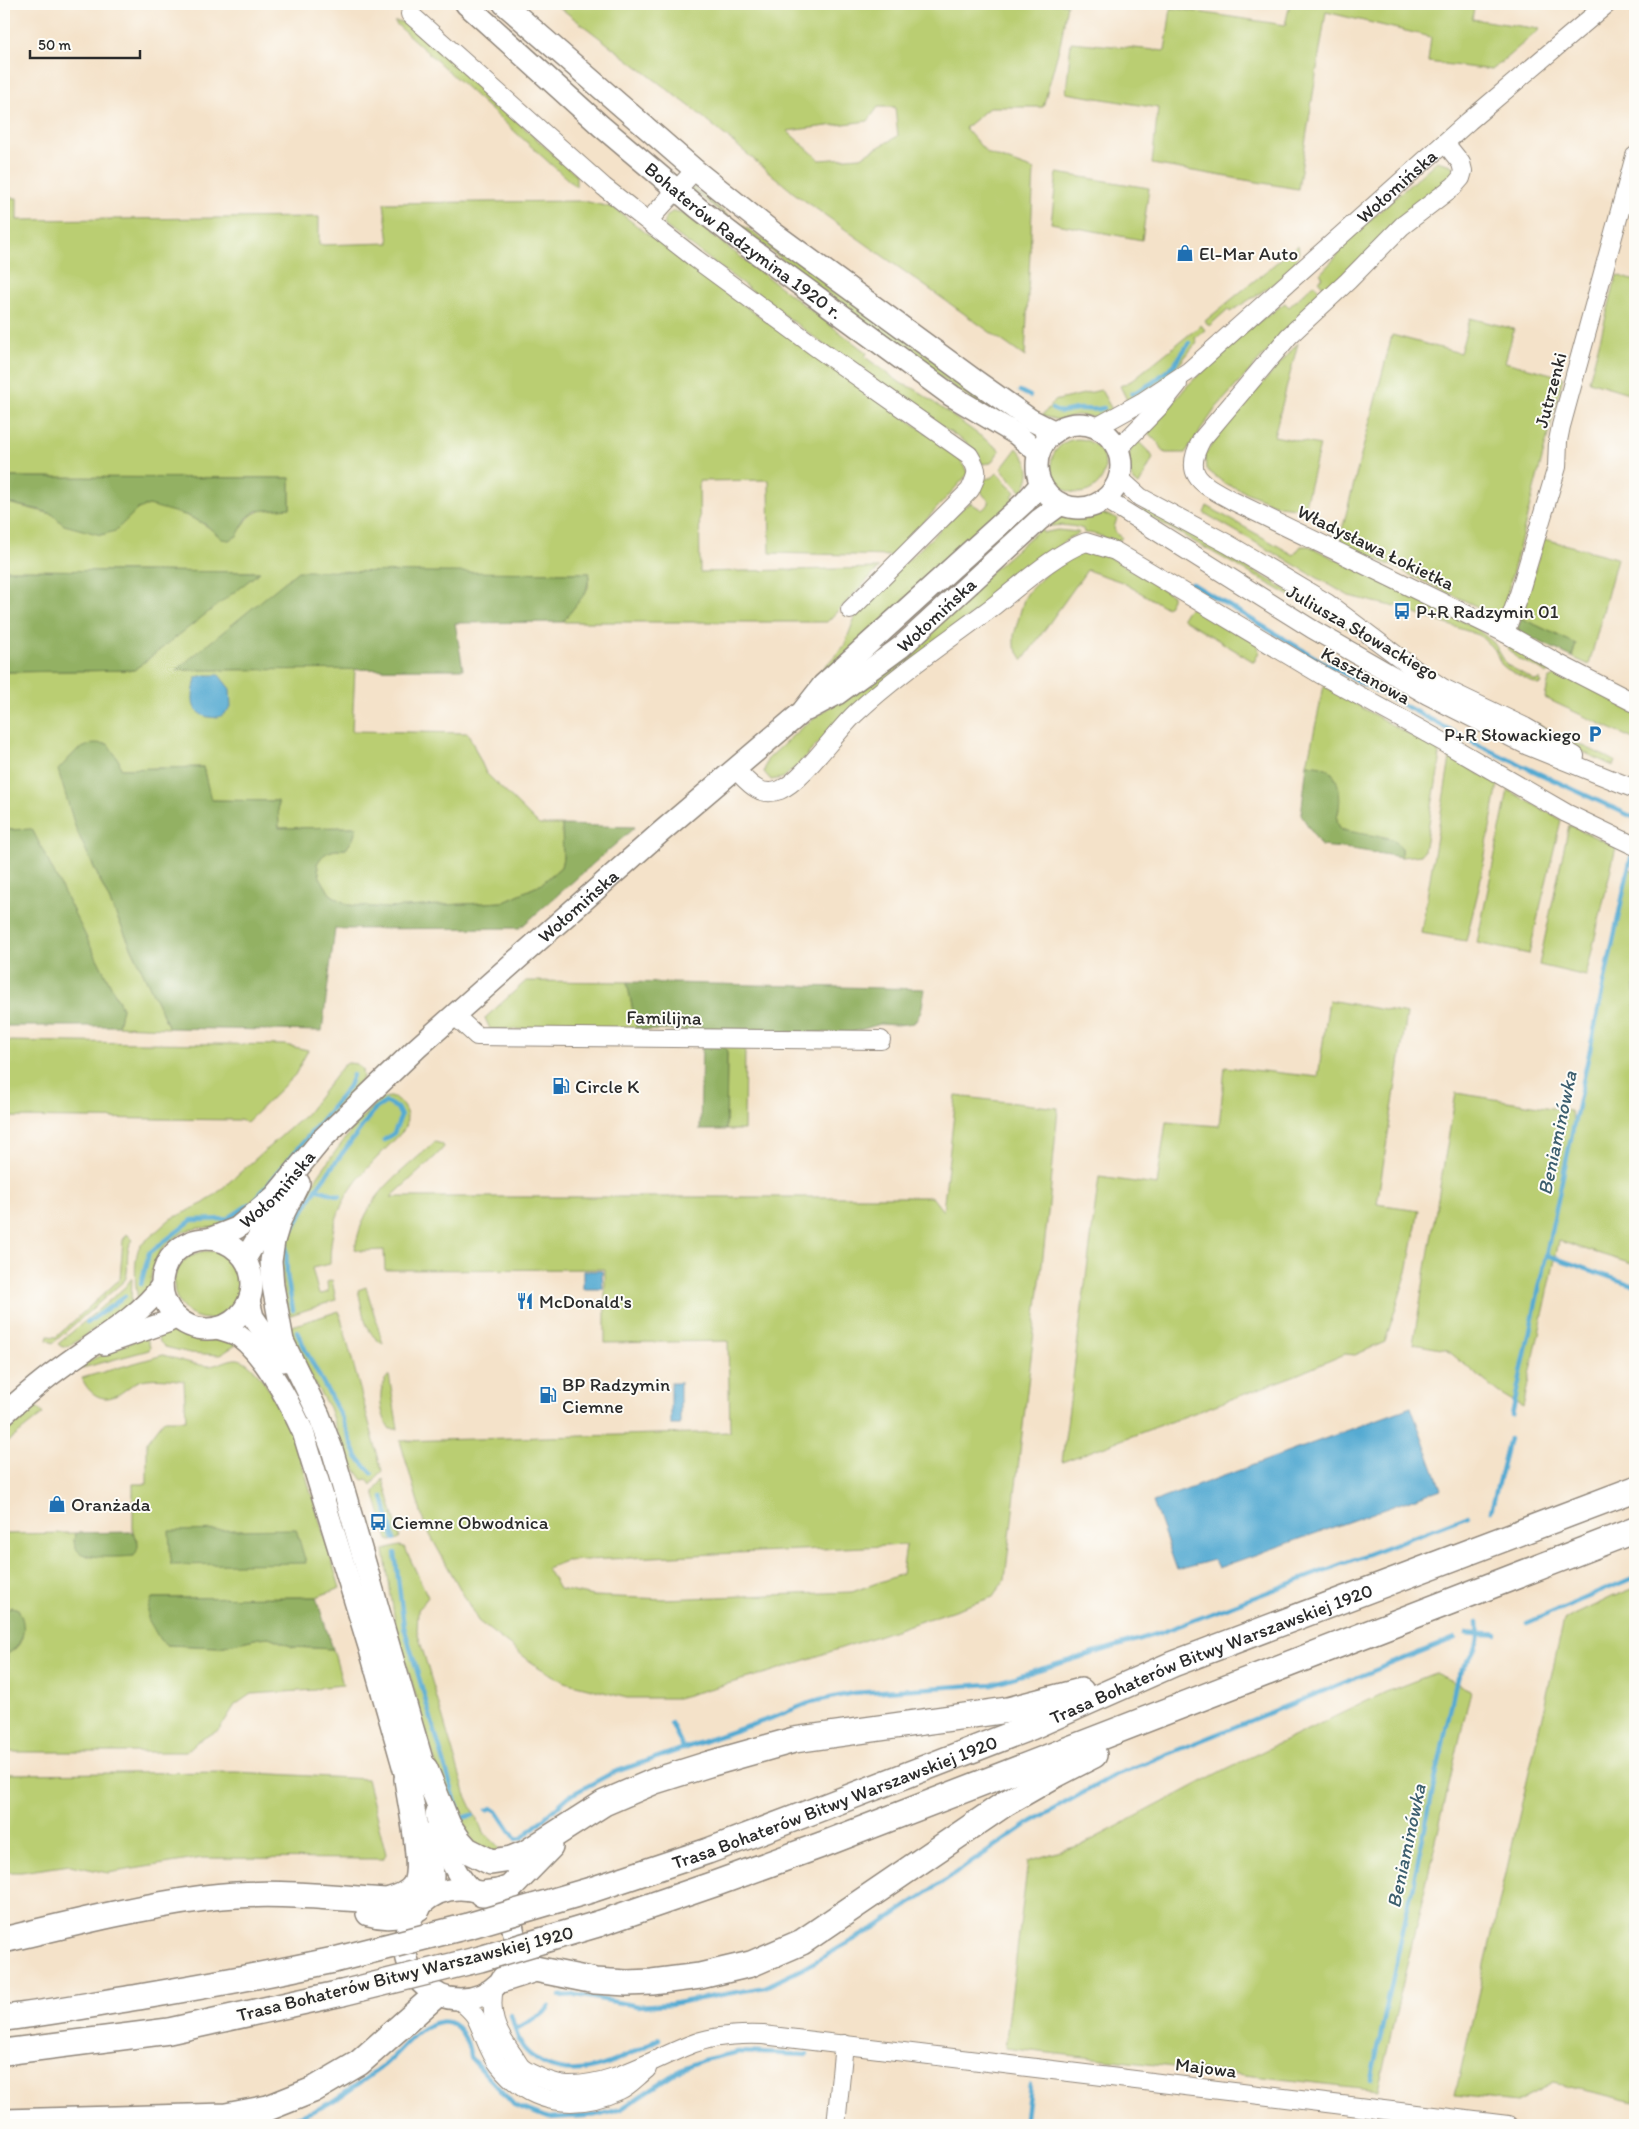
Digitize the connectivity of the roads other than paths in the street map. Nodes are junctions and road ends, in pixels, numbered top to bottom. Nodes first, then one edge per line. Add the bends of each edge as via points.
1 (466, 4) edge
2 (504, 4) edge
3 (1607, 4) edge
4 (410, 14) dead end
5 (1445, 143) junction
6 (1635, 156) edge
7 (695, 170) junction
8 (676, 190) junction
9 (648, 221) junction
10 (1189, 371) junction
11 (1095, 428) junction
12 (1055, 432) junction
13 (1117, 450) junction
14 (1039, 453) junction
15 (1119, 478) junction
16 (1041, 484) junction
17 (1105, 499) junction
18 (1061, 504) junction
19 (850, 610) dead end
20 (1505, 633) junction
21 (1635, 703) edge
22 (802, 712) junction
23 (736, 769) junction
24 (1611, 779) junction
25 (1635, 789) edge
26 (1635, 846) edge
27 (454, 1015) junction
28 (881, 1040) dead end
29 (357, 1105) junction
30 (299, 1183) junction
31 (209, 1239) junction
32 (245, 1259) junction
33 (162, 1284) junction
34 (249, 1302) junction
35 (176, 1316) junction
36 (217, 1328) junction
37 (82, 1352) junction
38 (305, 1389) junction
39 (4, 1414) edge
40 (1635, 1489) edge
41 (1635, 1530) edge
42 (1173, 1664) junction
43 (1190, 1703) junction
44 (416, 1774) junction
45 (574, 1822) junction
46 (476, 1892) junction
47 (317, 1896) junction
48 (423, 1903) junction
49 (4, 1940) edge
50 (499, 1984) junction
51 (448, 1997) junction
52 (4, 2018) edge
53 (844, 2044) junction
54 (4, 2052) edge
55 (659, 2059) junction
56 (4, 2122) edge
57 (836, 2125) edge
58 (1508, 2125) edge

1 - 8 main road, Bohaterów Radzymina 1920 r.
2 - 7 main road, Bohaterów Radzymina 1920 r.
3 - 5 street, Wołomińska
4 - 9 street via 604,187
5 - 10 street, Wołomińska
5 - 20 street, Władysława Łokietka via 1461,163 1462,178 1402,226 1289,336 1202,439 1193,458 1193,467 1198,479 1233,501
6 - 20 street, Jutrzenki via 1561,426 1557,467
7 - 8 street
7 - 12 main road, Bohaterów Radzymina 1920 r. via 915,339 1031,420
8 - 9 street
8 - 14 main road, Bohaterów Radzymina 1920 r. via 952,396 1016,434
9 - 19 street via 817,348 955,444 969,455 976,466 977,476 970,490
10 - 11 street, Wołomińska
10 - 13 street, Wołomińska
11 - 12 main road via 1075,424
11 - 13 main road via 1108,436
12 - 14 main road via 1048,437
13 - 15 main road
14 - 16 main road via 1037,469
15 - 17 main road
15 - 24 street, Juliusza Słowackiego via 1140,497 1228,544 1327,603 1443,688 1525,727
16 - 18 main road
16 - 22 main road, Wołomińska via 823,685
17 - 18 main road via 1088,507
17 - 24 street, Juliusza Słowackiego via 1312,629 1427,695 1528,746
18 - 22 main road, Wołomińska via 1032,526 901,647 837,694
20 - 21 street, Władysława Łokietka
22 - 23 main road, Wołomińska
23 - 26 street, Kasztanowa via 760,791 772,792 785,787 807,768 856,712 1005,597 1086,542 1115,551 1320,674 1566,814
23 - 27 main road, Wołomińska
24 - 25 street, Juliusza Słowackiego
27 - 28 street, Familijna via 477,1036
27 - 29 main road, Wołomińska
29 - 30 main road, Wołomińska
29 - 31 main road, Wołomińska via 322,1139 275,1196 237,1228
30 - 32 main road, Wołomińska via 263,1229
30 - 38 main road via 280,1221 271,1260 283,1340
31 - 32 main road via 223,1242
31 - 33 main road via 186,1244 176,1252 168,1261
32 - 34 main road via 252,1280
33 - 35 main road via 164,1296
33 - 37 main road via 154,1298
34 - 36 main road via 230,1323
34 - 38 main road via 253,1317
35 - 36 main road via 195,1327
35 - 37 main road via 168,1322
36 - 44 main road via 239,1337 265,1365 303,1432 371,1654
37 - 39 main road
38 - 44 main road via 320,1416 332,1449
40 - 42 highway, Trasa Bohaterów Bitwy Warszawskiej 1920
41 - 43 highway, Trasa Bohaterów Bitwy Warszawskiej 1920
42 - 45 highway via 1008,1710 794,1740 655,1781 604,1803
42 - 52 highway, Trasa Bohaterów Bitwy Warszawskiej 1920, bridge via 1031,1727 708,1851 590,1890 468,1926 334,1960 209,1985
43 - 50 highway via 1006,1803 802,1942 765,1959 732,1970 652,1982 595,1981 535,1969
43 - 54 highway, Trasa Bohaterów Bitwy Warszawskiej 1920, bridge via 717,1883 598,1924 480,1959 169,2031
44 - 45 highway via 459,1841 467,1850 491,1862 526,1853
44 - 46 main road via 441,1832 451,1865 459,1878
44 - 47 highway via 418,1871 415,1884 408,1893 387,1901
44 - 48 main road via 434,1875 434,1885
45 - 46 highway via 510,1888 499,1892
46 - 48 main road via 449,1890
46 - 50 main road via 503,1910 515,1937 511,1966
47 - 48 highway via 379,1916 405,1914
47 - 49 highway via 257,1894 205,1898 88,1919
48 - 51 main road via 410,1921 405,1935 406,1956 424,1987
50 - 51 main road via 477,1997
50 - 55 street via 491,2005 500,2035 523,2068 541,2078 566,2085 588,2084
51 - 55 street via 475,2017 498,2065 517,2084 555,2102 575,2103 621,2090
51 - 56 highway via 359,2063 314,2090 268,2108 226,2116
53 - 55 street, Majowa via 744,2034 689,2045
53 - 57 street
53 - 58 street, Majowa

